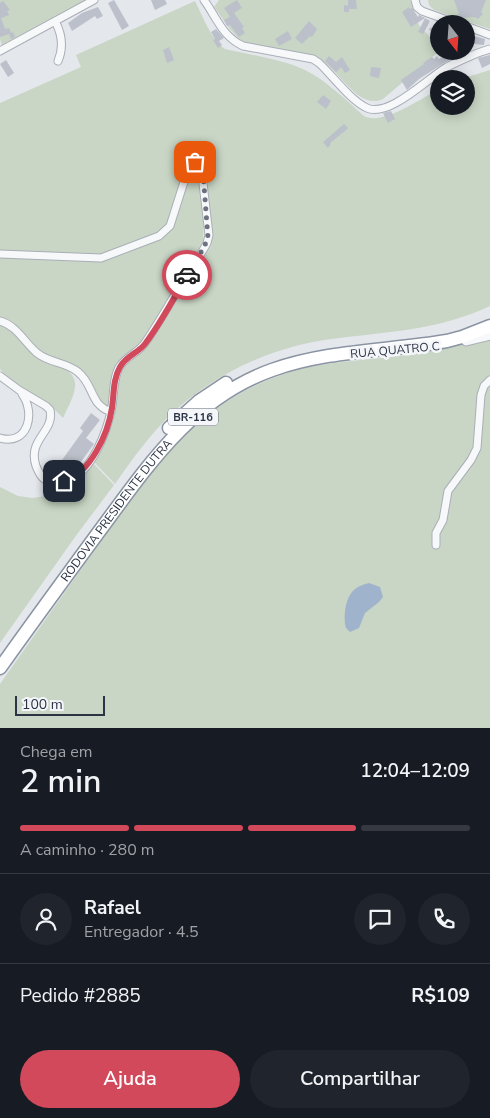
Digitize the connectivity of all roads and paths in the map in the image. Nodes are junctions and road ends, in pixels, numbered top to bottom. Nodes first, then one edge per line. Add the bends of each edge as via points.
1 (94, 0) edge
2 (204, 0) edge
3 (213, 0) edge
4 (415, 0) edge
5 (210, 8) junction
6 (433, 15) edge
7 (55, 21) junction
8 (475, 29) edge
9 (490, 35) edge
10 (490, 49) edge
11 (0, 51) edge
12 (58, 60) dead end
13 (0, 254) edge
14 (490, 317) edge
15 (0, 321) edge
16 (490, 326) edge
17 (490, 335) edge
18 (329, 356) junction
19 (0, 376) edge
20 (490, 380) edge
21 (19, 390) junction
22 (111, 412) junction
23 (0, 438) edge
24 (436, 545) dead end
25 (0, 654) edge
26 (0, 668) edge

1 - 7 street
2 - 5 street
3 - 5 street
4 - 6 street via 417,8
5 - 10 street via 226,34 236,42 313,59 357,101 372,110 393,104 448,67
7 - 11 street
7 - 12 street via 62,39
8 - 9 street
13 - 22 street via 101,258 153,238 170,226 188,166 195,162 201,166 207,243 146,343 119,368
14 - 25 highway, RODOVIA PRESIDENTE DUTRA / BR-116 via 428,338 308,351 256,368 210,393 176,421 138,464
15 - 22 street via 8,324 42,357 63,363 78,372 89,384 96,403
16 - 18 highway, RODOVIA PRESIDENTE DUTRA / BR-116 via 447,341
17 - 18 street, RUA QUATRO C via 427,349
18 - 26 highway, RODOVIA PRESIDENTE DUTRA / BR-116 via 253,377 220,396 177,432 119,504
19 - 21 street
20 - 24 street via 481,395 477,448 448,491 443,520 436,533
21 - 22 street via 50,410 49,422 36,444 34,455 39,472 49,481 70,480 81,471 100,446
21 - 23 street via 28,404 28,424 12,439

